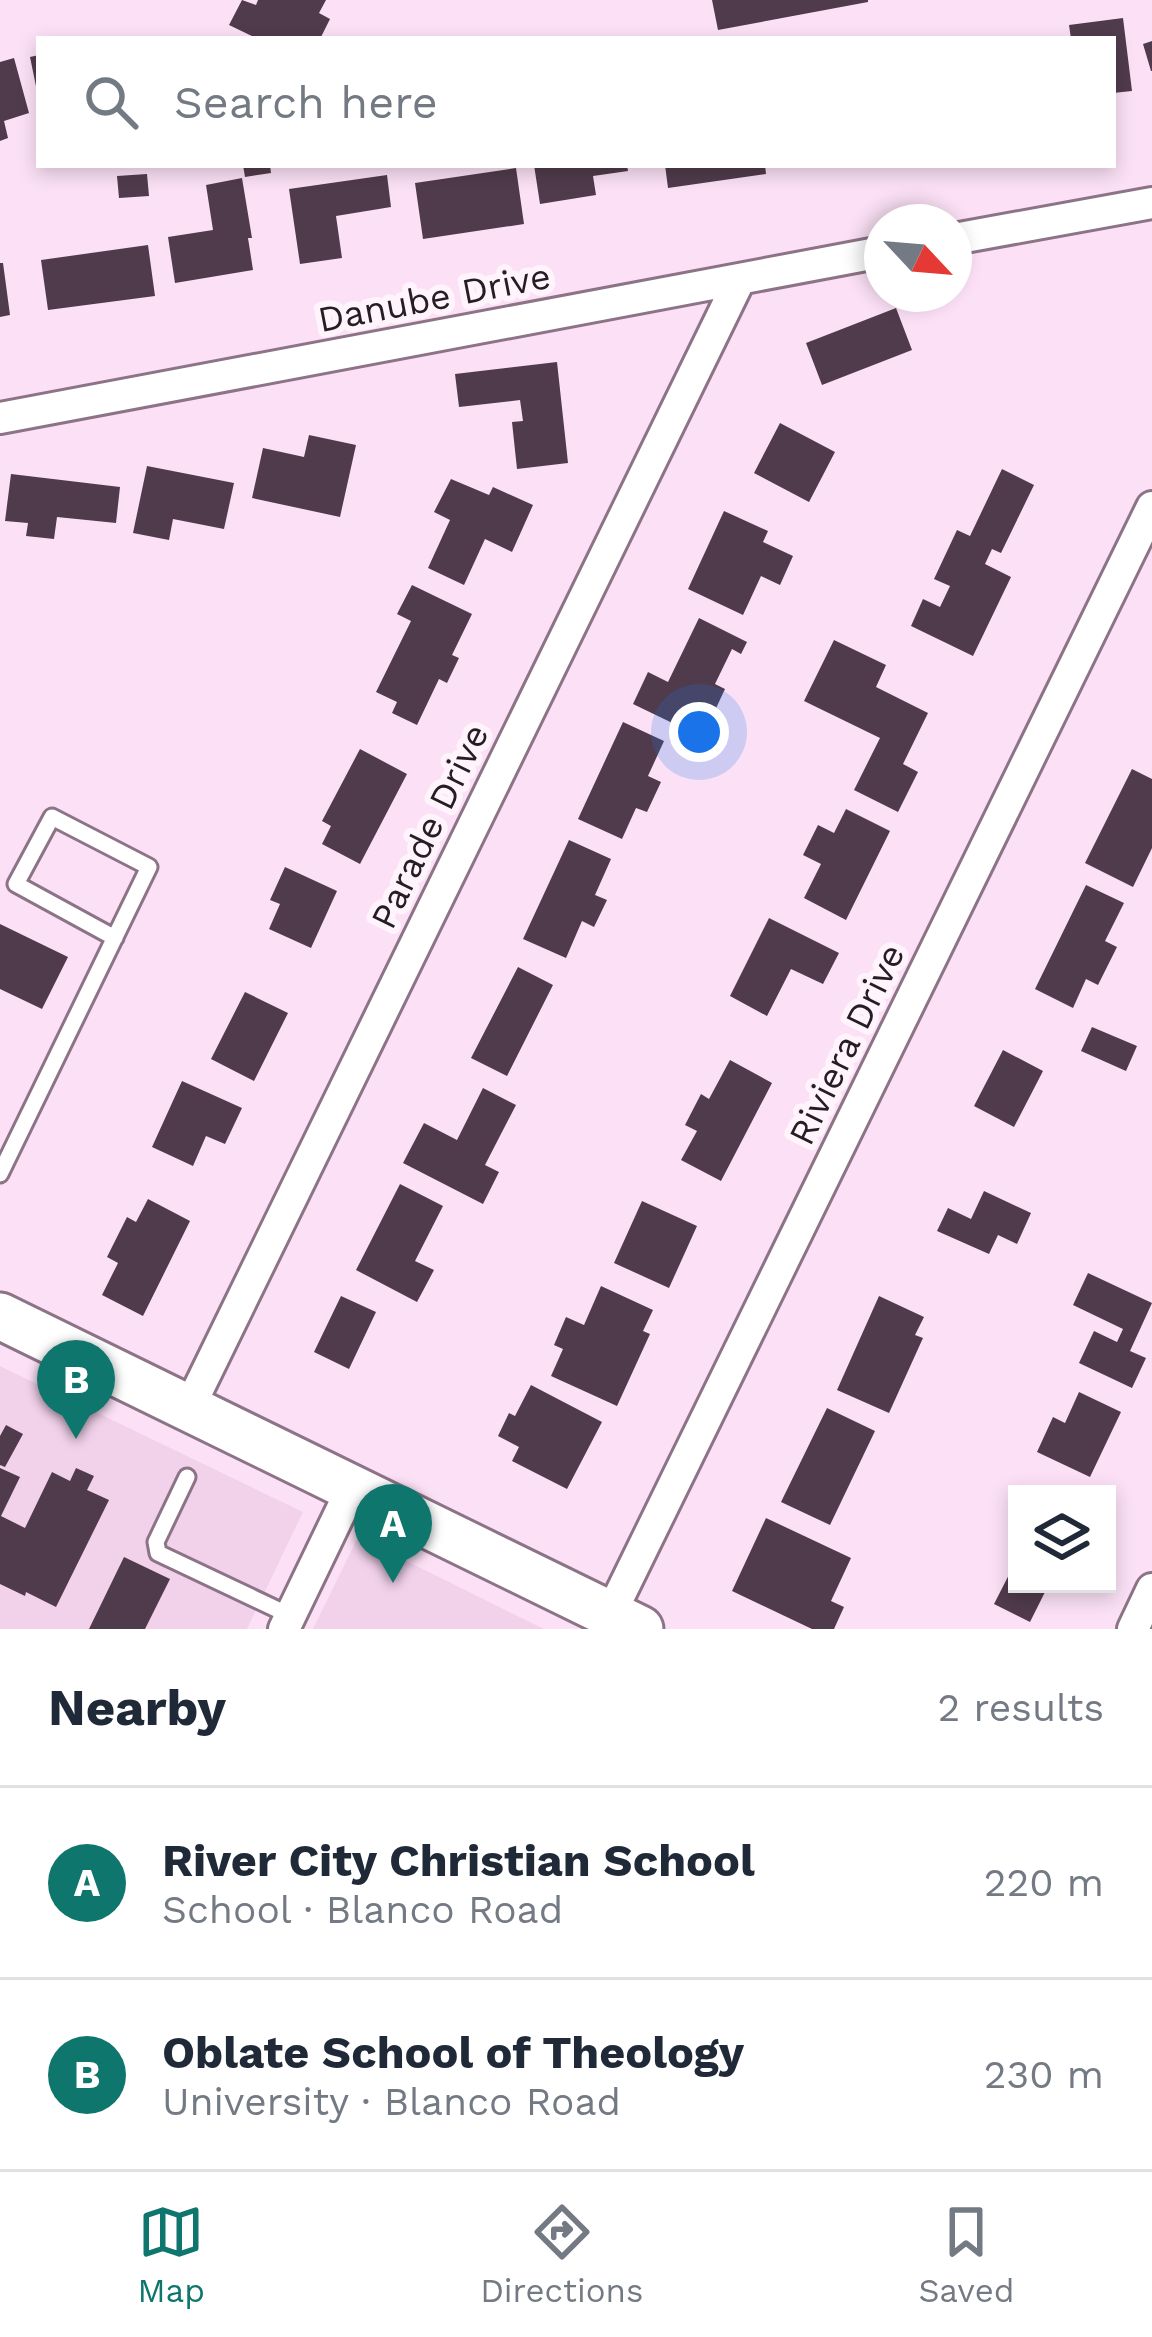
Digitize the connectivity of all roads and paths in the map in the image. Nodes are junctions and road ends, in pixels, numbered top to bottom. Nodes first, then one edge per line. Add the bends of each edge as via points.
1 (1152, 202) edge
2 (972, 236) edge
3 (864, 256) edge
4 (740, 279) junction
5 (0, 418) edge
6 (1152, 507) edge
7 (115, 938) junction
8 (0, 1174) edge
9 (0, 1316) edge
10 (189, 1408) junction
11 (187, 1477) dead end
12 (352, 1488) junction
13 (1152, 1589) edge
14 (617, 1624) edge
15 (288, 1625) edge
16 (1133, 1629) edge

1 - 2 street
3 - 4 street, Danube Drive
4 - 5 street, Danube Drive
4 - 10 street, Parade Drive
6 - 14 street, Riviera Drive
7 - 7 lane via 16,884 52,817 148,867
7 - 8 lane
9 - 10 main road
10 - 12 main road
11 - 15 lane via 158,1553
12 - 14 main road
12 - 15 street
13 - 16 street

